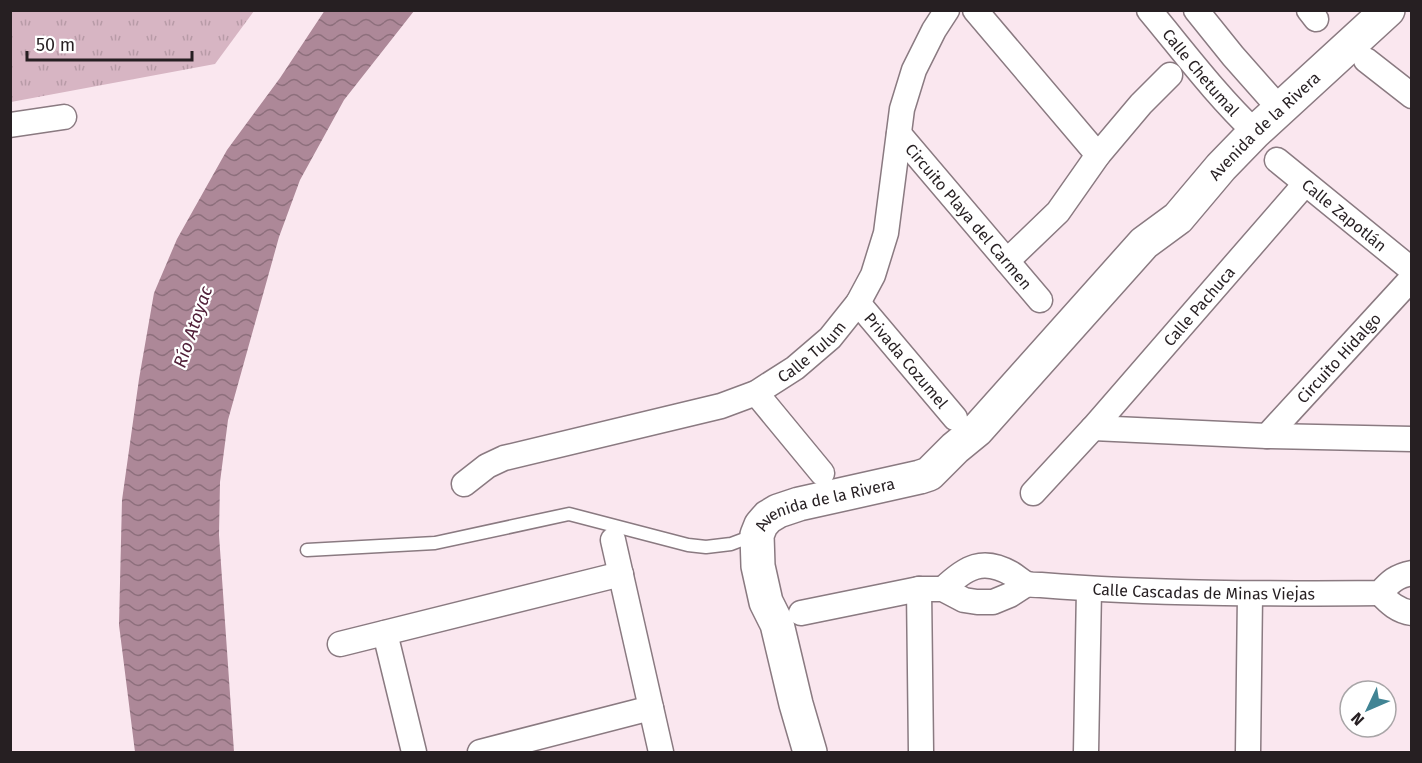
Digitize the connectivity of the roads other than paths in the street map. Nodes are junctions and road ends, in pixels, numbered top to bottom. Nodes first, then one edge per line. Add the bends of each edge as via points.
1 (947, 10) edge
2 (975, 10) edge
3 (1149, 10) edge
4 (1377, 12) edge
5 (1203, 18) edge
6 (1180, 47) junction
7 (1366, 60) dead end
8 (1170, 75) dead end
9 (1411, 94) edge
10 (1274, 103) junction
11 (64, 117) dead end
12 (10, 125) edge
13 (1248, 126) junction
14 (899, 134) junction
15 (1098, 155) junction
16 (1277, 160) dead end
17 (1305, 183) junction
18 (1007, 261) junction
19 (1412, 270) edge
20 (1412, 278) edge
21 (1040, 300) dead end
22 (858, 303) junction
23 (756, 393) junction
24 (966, 424) junction
25 (1093, 428) junction
26 (1267, 436) junction
27 (1412, 439) edge
28 (822, 472) dead end
29 (464, 484) dead end
30 (1033, 493) dead end
31 (757, 535) junction
32 (613, 540) dead end
33 (307, 550) dead end
34 (1412, 573) edge
35 (621, 574) junction
36 (1027, 584) junction
37 (944, 588) junction
38 (919, 589) junction
39 (1089, 589) junction
40 (1380, 593) junction
41 (1250, 595) junction
42 (1412, 613) edge
43 (789, 619) junction
44 (385, 633) junction
45 (340, 644) dead end
46 (651, 708) junction
47 (414, 753) edge
48 (480, 753) edge
49 (661, 753) edge
50 (810, 753) edge
51 (921, 753) edge
52 (1086, 753) edge
53 (1248, 753) edge

1 - 14 street, Calle Tulum via 914,70
2 - 15 street
3 - 6 street, Calle Chetumal
4 - 10 street, Avenida de la Rivera
5 - 6 street
5 - 10 street
6 - 13 street, Calle Chetumal
7 - 9 street
8 - 15 street
10 - 13 street, Avenida de la Rivera
11 - 12 street
13 - 24 street, Avenida de la Rivera via 1211,149 1165,205 1144,243
14 - 18 street, Circuito Playa del Carmen
14 - 22 street, Calle Tulum via 886,233 873,275
15 - 18 street via 1058,213
16 - 17 street, Calle Zapotlán
17 - 19 street, Calle Zapotlán
17 - 25 street, Calle Pachuca
18 - 21 street, Circuito Playa del Carmen
20 - 26 street, Circuito Hidalgo
22 - 23 street, Calle Tulum via 830,338 795,369
22 - 24 street, Privada Cozumel
23 - 28 street
23 - 29 street, Calle Tulum via 721,406 504,458
24 - 31 street, Avenida de la Rivera via 955,448 929,474 778,511 760,525
24 - 43 street, Avenida de la Rivera via 965,458 935,489 792,522 782,528 772,551
25 - 26 street
25 - 30 street, Calle Pachuca
26 - 27 street
31 - 33 lane via 731,544 688,545 569,514 435,543
31 - 43 street, Avenida de la Rivera via 758,566 766,602
32 - 35 street
34 - 40 street via 1401,575
35 - 44 street
35 - 46 street
36 - 37 street via 993,602 964,600
36 - 37 street, Calle Cascadas de Minas Viejas via 994,566 983,565 962,573
36 - 39 street, Calle Cascadas de Minas Viejas
37 - 38 street
38 - 43 street
38 - 51 street
39 - 41 street, Calle Cascadas de Minas Viejas
39 - 52 street
40 - 41 street, Calle Cascadas de Minas Viejas
40 - 42 street via 1390,604
41 - 53 street
43 - 50 street, Avenida de la Rivera via 796,704
44 - 45 street
44 - 47 street
46 - 48 street
46 - 49 street

